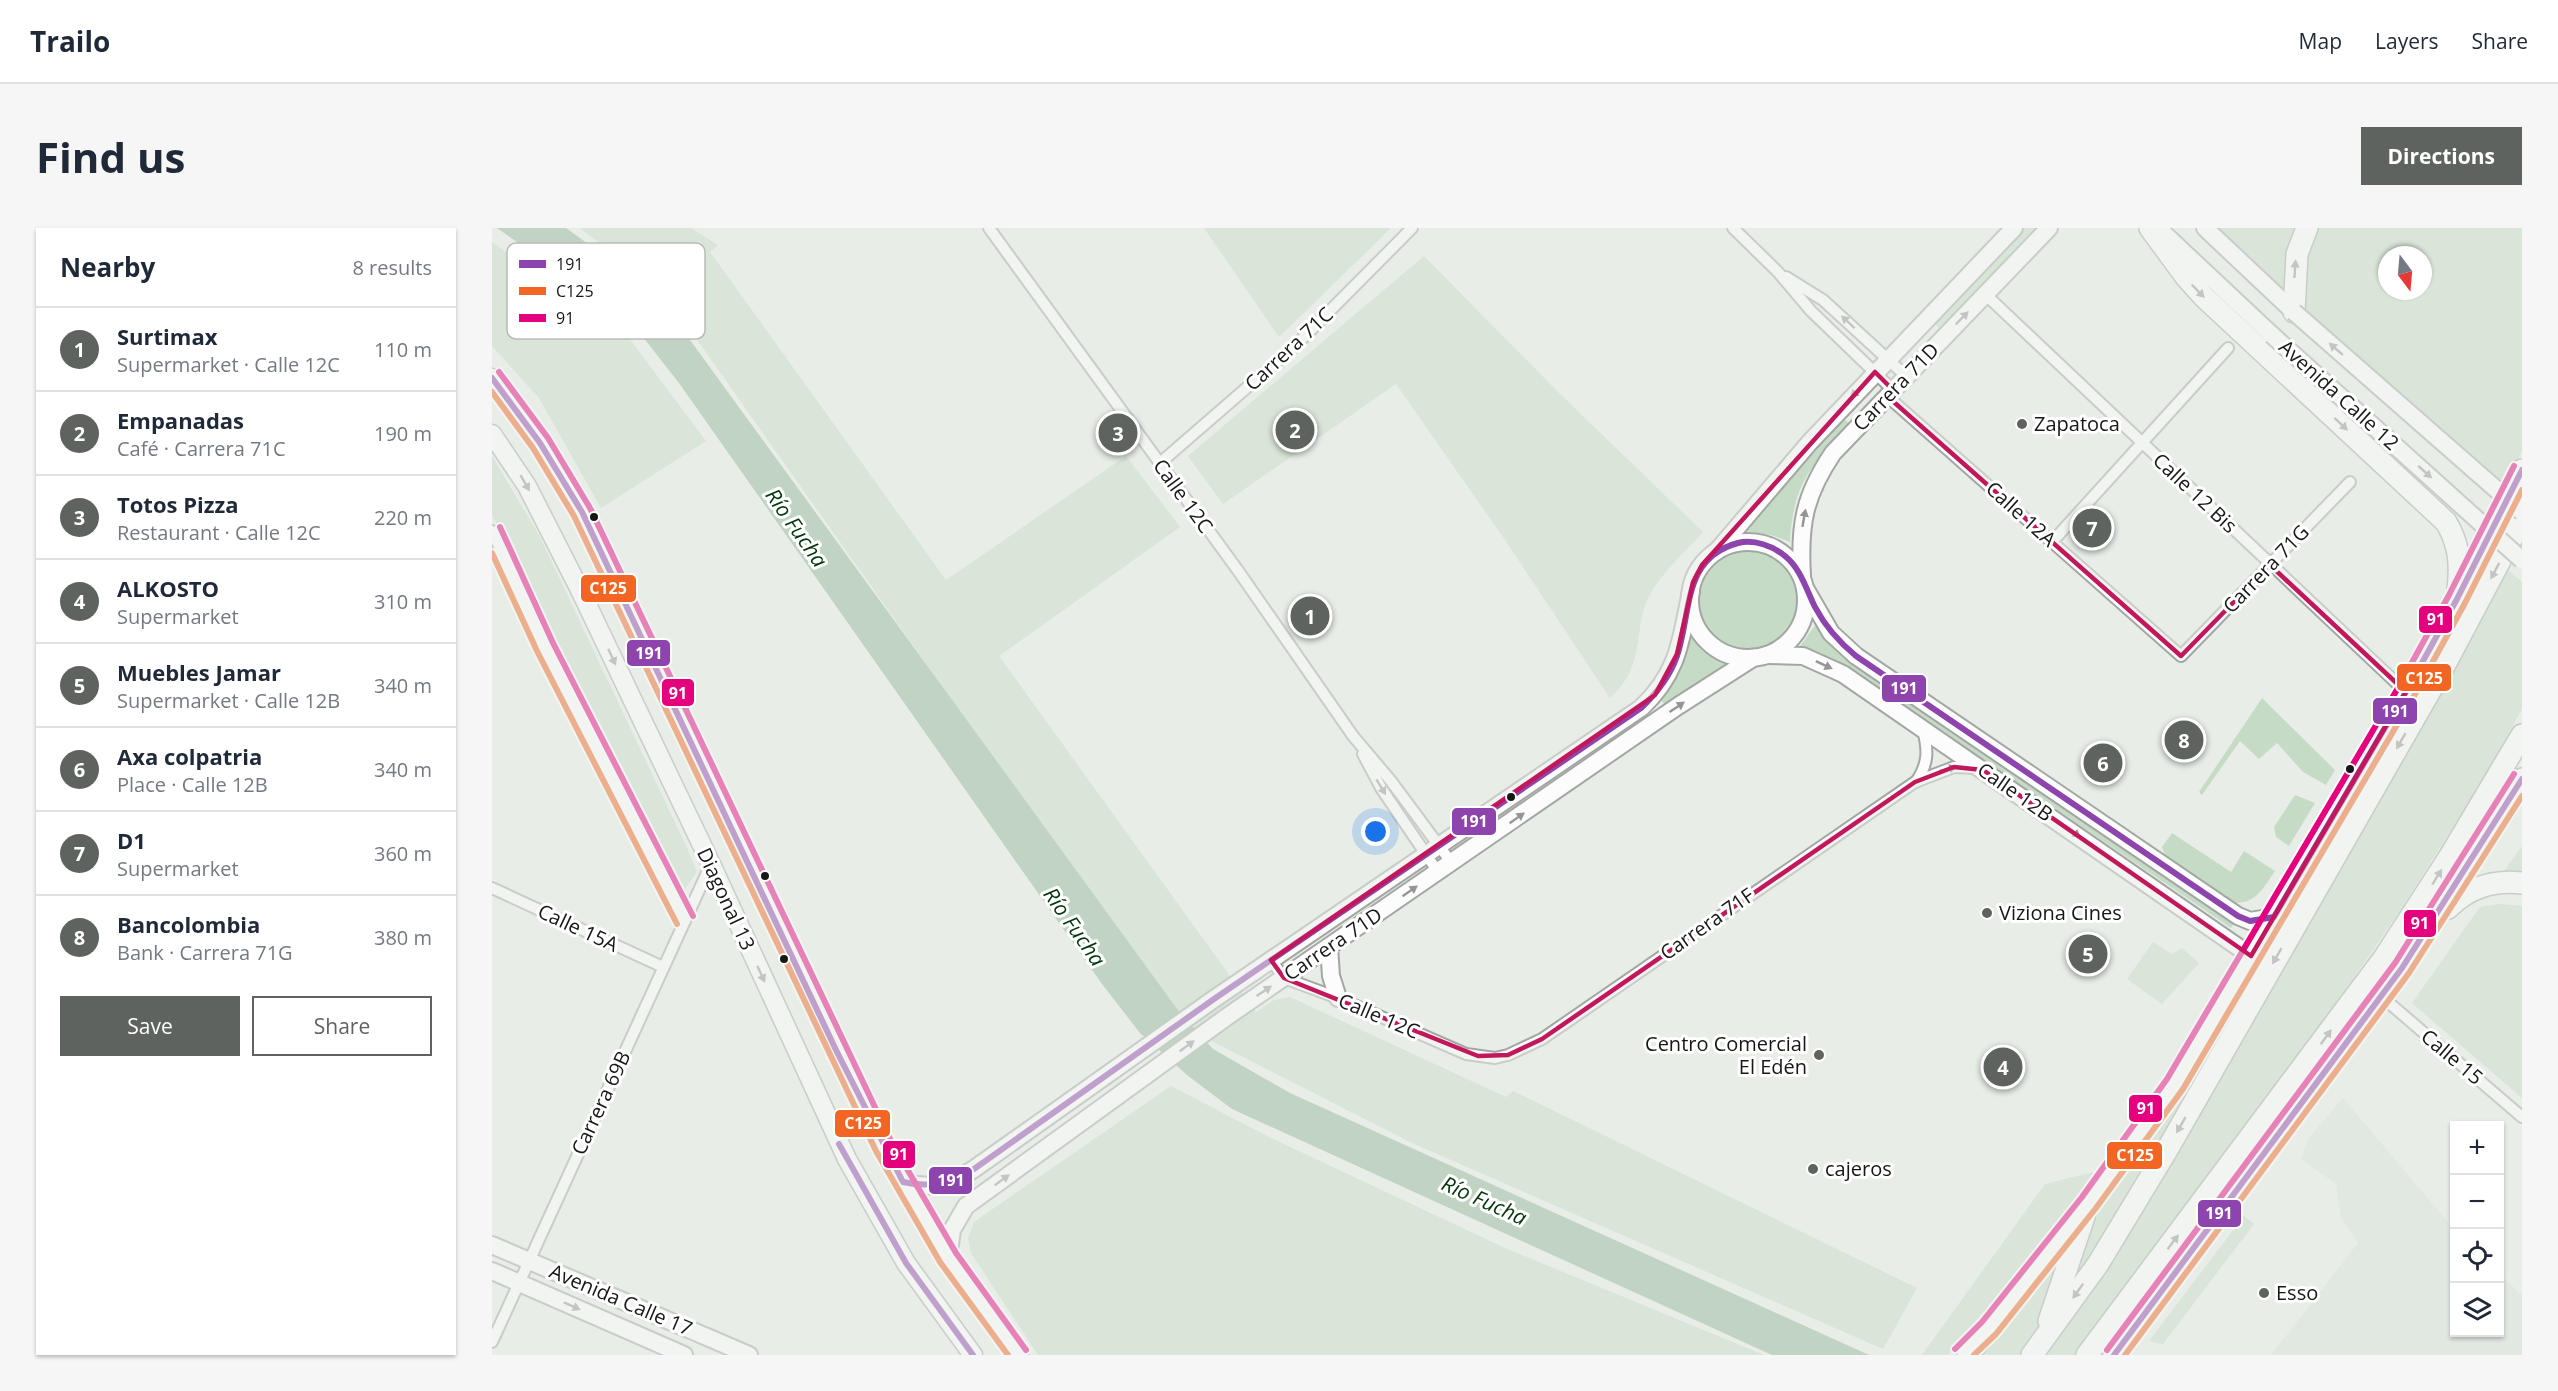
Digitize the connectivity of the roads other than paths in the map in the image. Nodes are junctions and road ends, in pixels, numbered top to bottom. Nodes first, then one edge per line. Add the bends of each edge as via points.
1 (989, 228) edge
2 (1412, 228) edge
3 (1733, 228) edge
4 (2014, 228) edge
5 (2049, 228) edge
6 (2150, 228) edge
7 (2158, 228) edge
8 (2205, 228) edge
9 (2307, 228) edge
10 (1778, 272) junction
11 (1985, 294) junction
12 (2294, 312) junction
13 (2228, 348) dead end
14 (1888, 360) junction
15 (1875, 372) junction
16 (1906, 376) junction
17 (492, 378) edge
18 (1890, 393) junction
19 (492, 434) edge
20 (2142, 444) junction
21 (1160, 464) junction
22 (2522, 470) edge
23 (2350, 482) dead end
24 (2522, 512) edge
25 (2522, 519) edge
26 (492, 531) edge
27 (2052, 542) junction
28 (1717, 551) junction
29 (2522, 560) edge
30 (2270, 564) junction
31 (1803, 582) junction
32 (1691, 591) junction
33 (2457, 599) junction
34 (1760, 656) junction
35 (2181, 657) joint
36 (2406, 692) junction
37 (1923, 728) junction
38 (2522, 735) edge
39 (1983, 770) junction
40 (2522, 779) edge
41 (1916, 782) junction
42 (2522, 802) edge
43 (2522, 807) edge
44 (1432, 850) junction
45 (711, 864) junction
46 (1444, 867) junction
47 (2522, 883) edge
48 (492, 888) edge
49 (2454, 889) junction
50 (2274, 917) junction
51 (685, 920) junction
52 (2401, 933) junction
53 (2419, 943) junction
54 (1329, 947) junction
55 (2250, 956) junction
56 (1271, 960) junction
57 (663, 967) junction
58 (1284, 978) junction
59 (2381, 996) junction
60 (1338, 998) junction
61 (2340, 1052) junction
62 (1495, 1058) joint
63 (2291, 1084) junction
64 (2522, 1117) edge
65 (903, 1182) junction
66 (2088, 1202) junction
67 (492, 1245) edge
68 (948, 1258) junction
69 (528, 1261) junction
70 (492, 1271) edge
71 (2146, 1278) junction
72 (518, 1282) junction
73 (2140, 1320) junction
74 (1989, 1328) junction
75 (492, 1342) edge
76 (2037, 1347) edge
77 (684, 1355) edge
78 (749, 1355) edge
79 (973, 1355) edge
80 (1019, 1355) edge
81 (1961, 1355) edge
82 (1968, 1355) edge
83 (2087, 1355) edge
84 (2114, 1355) edge

1 - 21 street, Calle 12C
2 - 21 street, Carrera 71C via 1296,345
3 - 10 street, Calle 12A
4 - 14 street, Carrera 71D
5 - 11 street, Carrera 71D
6 -> 33 highway via 2204,297 2446,522 2458,552
7 -> 29 street, Avenida Calle 12, bridge
8 - 12 street, Avenida Calle 12
12 -> 9 highway via 2296,254
14 -> 10 street, Calle 12A via 1823,300
10 - 15 street, Calle 12A via 1811,311
16 -> 11 street, Carrera 71D
11 - 20 street, Calle 12 Bis
24 -> 12 street, Avenida Calle 12, bridge
13 - 20 street
14 - 15 street, Carrera 71D
14 - 16 street, Calle 12A
15 - 18 street, Calle 12A
15 -> 28 street, Carrera 71D
16 - 18 street, Carrera 71D
17 - 65 main road, Diagonal 13 via 529,424 582,512 836,1050
18 - 27 street, Calle 12A
31 -> 18 street, Carrera 71D via 1801,540 1809,494 1833,453
19 -> 45 main road, Diagonal 13 via 527,486 561,550
20 - 27 street
20 - 30 street, Calle 12 Bis
21 - 44 street, Calle 12C via 1353,736 1391,781
22 - 33 highway
23 - 30 street, Carrera 71G
25 -> 76 highway via 2442,670 2172,1140 2098,1264
26 - 51 street via 545,647
27 - 35 street, Calle 12A
28 - 31 street via 1738,543 1770,546 1789,558
28 - 32 street via 1702,565
30 - 35 street, Carrera 71G
30 - 36 street, Calle 12 Bis
31 - 34 street via 1806,608 1799,628 1785,644
31 - 50 street, Calle 12B via 1831,633 1856,656 2238,916 2250,921
32 - 34 street via 1691,612 1706,640 1722,652
32 - 44 street, Carrera 71D via 1677,654 1667,680 1655,695
33 - 36 highway
34 -> 37 street, Calle 12B via 1803,656 1818,662 1843,674
46 -> 34 street, Carrera 71D via 1678,706
36 - 50 highway
37 - 39 street, Calle 12B
37 - 41 street via 1928,760
52 -> 38 highway
41 -> 39 street, Carrera 71F via 1954,767
39 -> 55 street, Calle 12B
40 - 49 highway
41 - 62 street, Carrera 71F via 1542,1039
42 - 43 highway
44 - 46 street, Calle 12C
44 - 46 street, Calle 12C
44 - 56 street, Carrera 71D
45 - 51 street, Carrera 69B
45 -> 79 main road, Diagonal 13 via 851,1168 906,1263
54 -> 46 street, Carrera 71D
47 - 53 highway via 2490,883 2465,894 2442,914
48 - 57 street, Calle 15A
49 - 52 highway
49 - 53 highway
50 - 55 highway
51 - 57 street, Carrera 69B
63 -> 52 highway
53 - 59 highway
54 - 58 street, Carrera 71D
54 - 60 street via 1331,976
55 - 66 highway via 2175,1084
56 - 58 street
56 - 65 street, Carrera 71D via 958,1179 931,1186
57 - 69 street, Carrera 69B
58 - 60 street, Calle 12C
68 -> 58 street, Carrera 71D via 952,1230 966,1206
59 - 61 highway
59 - 64 street, Calle 15
60 - 62 street, Calle 12C via 1466,1054
61 - 63 highway
61 - 73 highway
71 -> 63 highway
65 - 68 main road, Diagonal 13
66 - 74 highway
66 - 76 highway
67 - 69 street, Avenida Calle 17
68 - 80 main road, Diagonal 13
69 - 72 street, Carrera 69B
69 - 78 street, Avenida Calle 17
70 - 72 street, Avenida Calle 17
71 - 73 highway
71 - 83 highway
72 - 75 street, Carrera 69B
72 -> 77 street, Avenida Calle 17
73 - 84 highway
74 - 81 highway
74 - 82 highway

